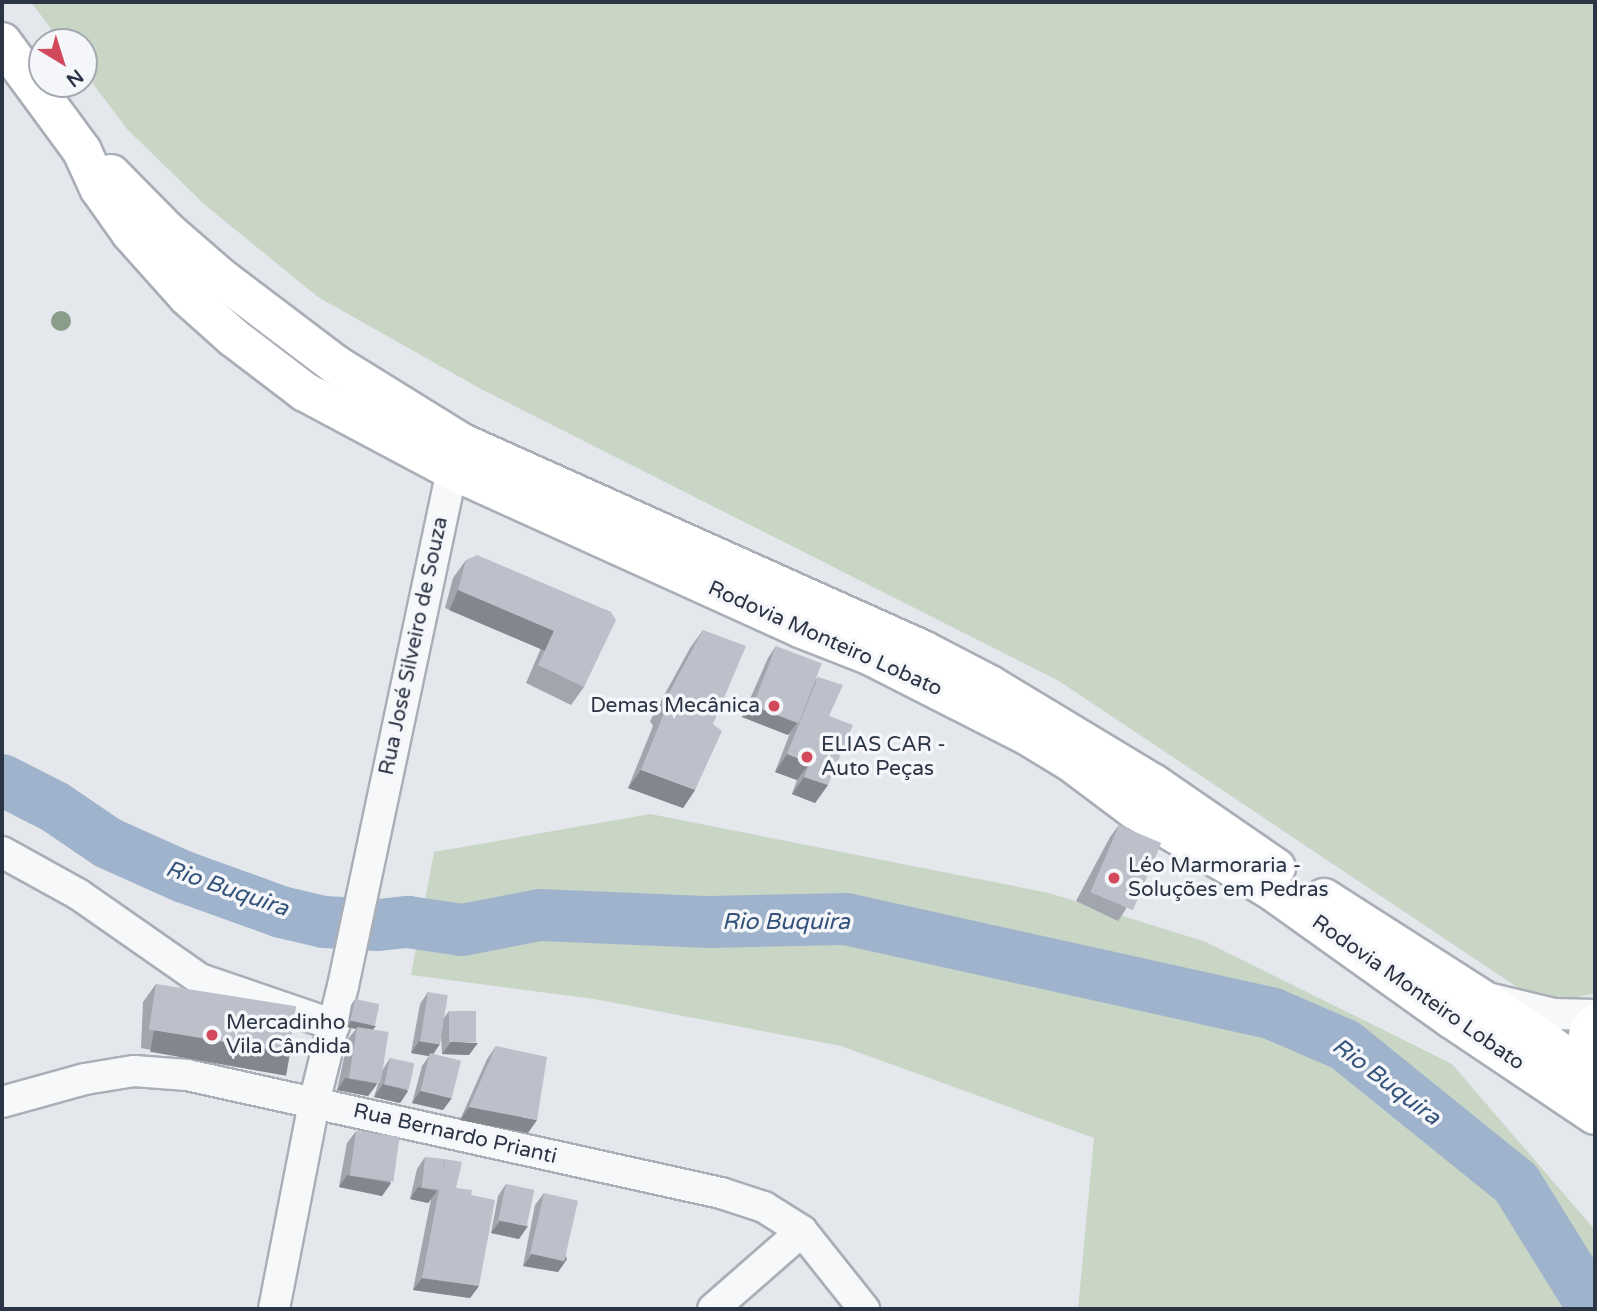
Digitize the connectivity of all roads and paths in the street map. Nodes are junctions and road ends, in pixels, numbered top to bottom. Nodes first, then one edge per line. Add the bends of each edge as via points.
1 (2, 43) edge
2 (457, 456) junction
3 (2, 852) edge
4 (1464, 1007) junction
5 (1595, 1017) edge
6 (1595, 1024) edge
7 (334, 1025) junction
8 (1535, 1033) junction
9 (1591, 1076) edge
10 (2, 1102) edge
11 (314, 1102) junction
12 (1595, 1115) edge
13 (802, 1231) junction
14 (274, 1309) edge
15 (713, 1309) edge
16 (864, 1309) edge

1 - 2 main road, Rodovia Monteiro Lobato via 82,151 220,277
2 - 4 main road, Rodovia Monteiro Lobato via 1028,736 1155,822
2 - 4 main road, Rodovia Monteiro Lobato via 923,650 990,685 1154,784 1280,870
2 - 7 street, Rua José Silveiro de Souza
3 - 7 street via 78,894 200,979
4 - 5 street
4 - 8 main road via 1502,1037
4 - 12 main road, Rodovia Monteiro Lobato
5 - 8 street
6 - 9 main road via 1586,1045
7 - 11 street
8 - 9 main road, Rodovia Monteiro Lobato
10 - 11 street, Rua Bernardo Prianti via 134,1071 187,1075
11 - 13 street, Rua Bernardo Prianti via 721,1194 764,1207
11 - 14 street
13 - 15 street
13 - 16 street, Rua Bernardo Prianti

